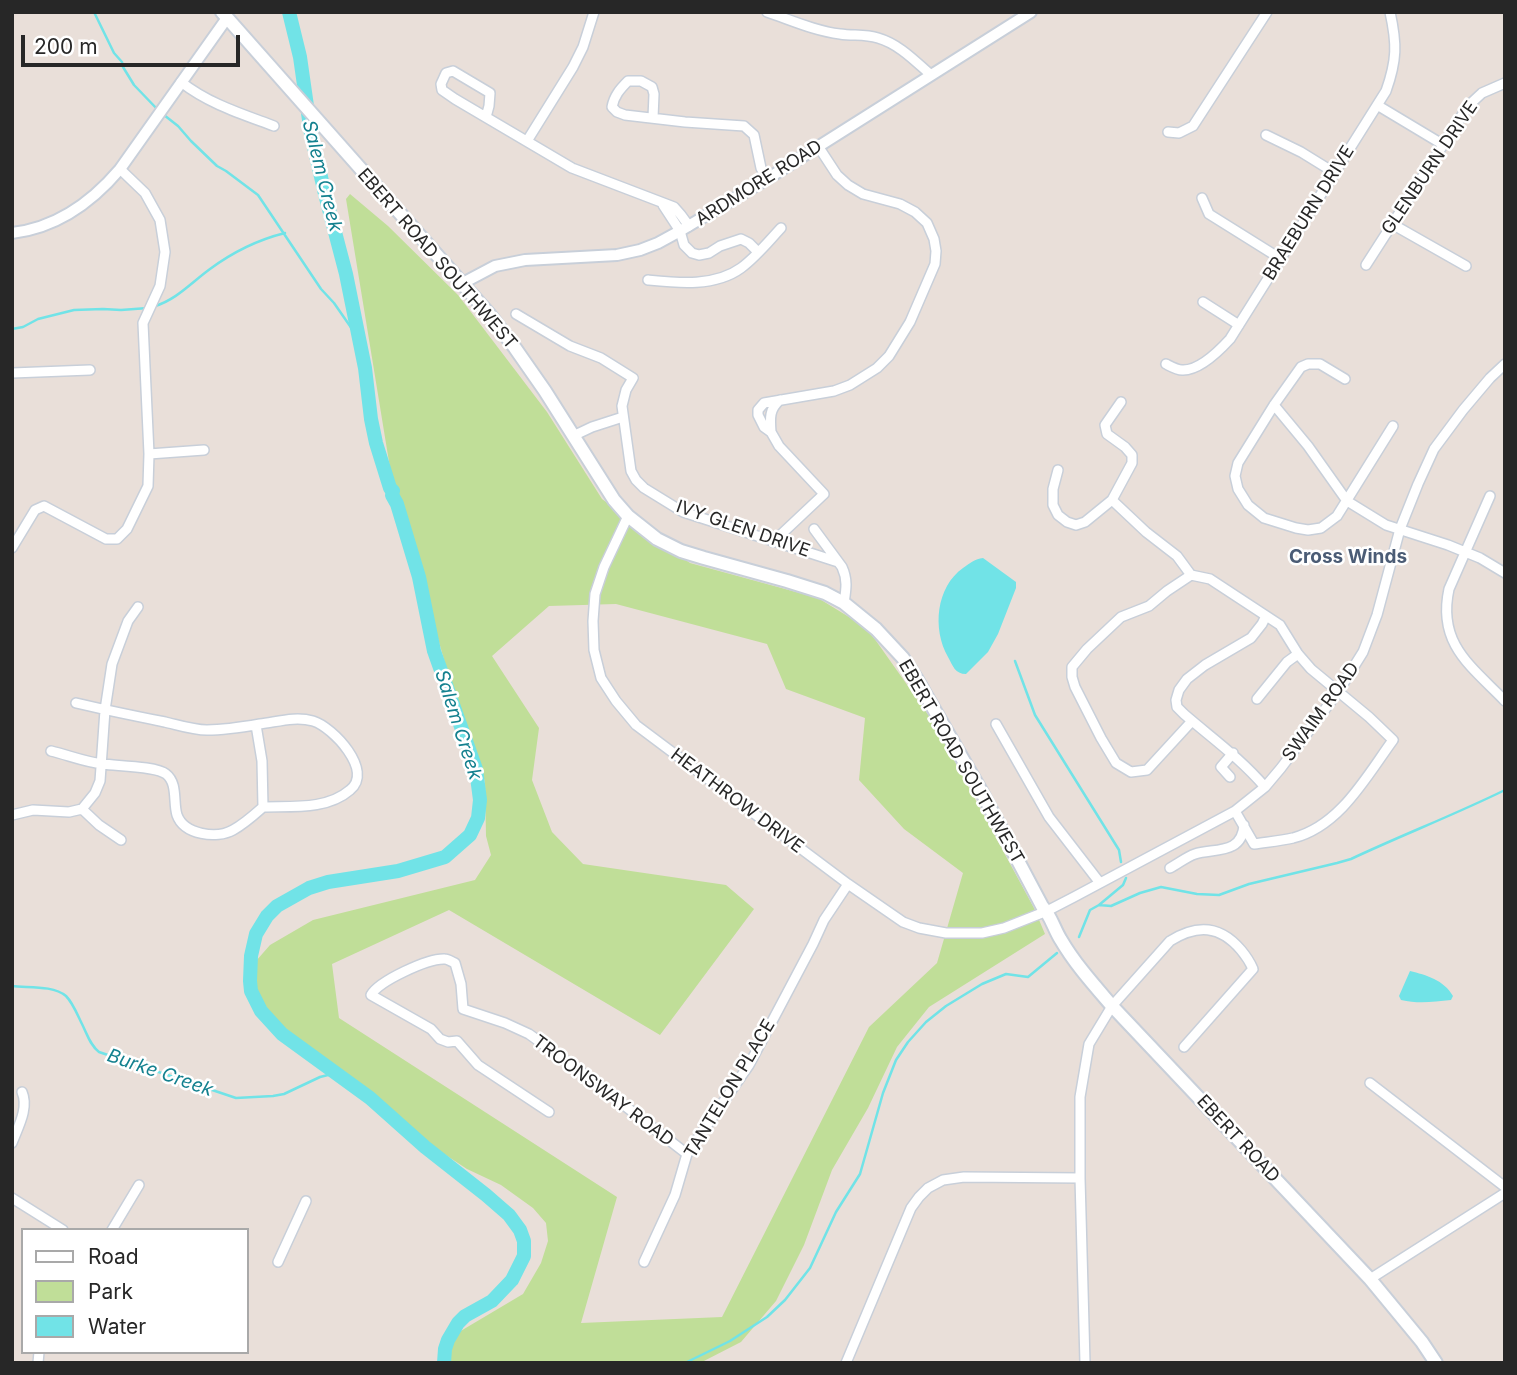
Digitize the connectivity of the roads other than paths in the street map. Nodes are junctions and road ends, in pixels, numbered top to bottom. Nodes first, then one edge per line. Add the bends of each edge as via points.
1 (594, 12) edge
2 (767, 12) edge
3 (1031, 12) edge
4 (1267, 12) edge
5 (1390, 12) edge
6 (225, 15) edge
7 (931, 75) junction
8 (181, 82) junction
9 (1505, 83) edge
10 (1377, 105) junction
11 (486, 117) junction
12 (653, 118) junction
13 (274, 126) dead end
14 (1168, 132) dead end
15 (1266, 135) dead end
16 (527, 141) junction
17 (1442, 144) junction
18 (818, 146) junction
19 (120, 169) junction
20 (1335, 173) junction
21 (767, 179) junction
22 (1202, 198) dead end
23 (1392, 224) junction
24 (781, 228) dead end
25 (685, 229) junction
26 (12, 233) edge
27 (758, 252) junction
28 (1281, 258) junction
29 (1366, 265) dead end
30 (1466, 266) dead end
31 (648, 280) dead end
32 (461, 284) junction
33 (1203, 302) dead end
34 (516, 314) dead end
35 (1239, 325) junction
36 (1166, 364) dead end
37 (1505, 364) edge
38 (90, 370) dead end
39 (12, 373) edge
40 (1345, 379) dead end
41 (1121, 402) dead end
42 (1274, 405) junction
43 (623, 417) junction
44 (1393, 426) dead end
45 (573, 436) junction
46 (204, 450) dead end
47 (149, 454) junction
48 (1058, 470) dead end
49 (1490, 496) dead end
50 (1112, 500) junction
51 (1347, 501) junction
52 (628, 516) junction
53 (814, 529) dead end
54 (1400, 529) junction
55 (773, 542) junction
56 (12, 548) edge
57 (1465, 552) junction
58 (838, 562) junction
59 (1505, 573) edge
60 (1191, 575) junction
61 (844, 603) junction
62 (138, 607) dead end
63 (1266, 616) junction
64 (1298, 654) junction
65 (1338, 692) junction
66 (1257, 699) dead end
67 (1505, 701) edge
68 (76, 703) dead end
69 (105, 710) junction
70 (1192, 721) junction
71 (996, 724) dead end
72 (256, 725) junction
73 (51, 751) dead end
74 (1233, 753) junction
75 (100, 764) junction
76 (1230, 777) dead end
77 (1265, 787) junction
78 (263, 807) junction
79 (82, 809) junction
80 (1236, 811) junction
81 (13, 815) edge
82 (1244, 824) junction
83 (121, 840) dead end
84 (1170, 869) dead end
85 (1100, 883) junction
86 (848, 884) junction
87 (1046, 911) junction
88 (1112, 1006) junction
89 (1184, 1047) dead end
90 (1370, 1083) dead end
91 (22, 1092) dead end
92 (550, 1112) dead end
93 (12, 1143) edge
94 (687, 1154) junction
95 (1080, 1178) junction
96 (139, 1185) dead end
97 (1505, 1187) edge
98 (1505, 1193) edge
99 (12, 1198) edge
100 (306, 1201) dead end
101 (61, 1228) edge
102 (113, 1228) edge
103 (278, 1262) dead end
104 (644, 1262) dead end
105 (1370, 1279) junction
106 (846, 1363) edge
107 (1085, 1363) edge
108 (1436, 1363) edge

1 - 16 street via 573,67
2 - 7 street via 838,34 880,38 902,49
3 - 7 street, ARDMORE ROAD
4 - 14 street via 1193,126 1179,133
5 - 10 street, BRAEBURN DRIVE via 1396,52 1386,91
6 - 8 street
6 - 32 main road, EBERT ROAD SOUTHWEST
7 - 18 street, ARDMORE ROAD
8 - 13 street via 215,103
8 - 19 street
9 - 17 street, GLENBURN DRIVE via 1482,93 1468,106
10 - 17 street
10 - 20 street, BRAEBURN DRIVE
11 - 11 street via 442,90 446,74 453,71 490,93
11 - 16 street
12 - 12 street via 625,116 612,107 628,81 652,87
12 - 21 street via 744,127 754,135
15 - 20 street
16 - 25 street via 572,168 674,207
17 - 23 street, GLENBURN DRIVE
18 - 21 street, ARDMORE ROAD
18 - 55 street via 848,185 900,204 927,223 934,239 935,264 910,322 877,369 834,391 781,399 775,404 771,432 824,494
19 - 26 street via 63,217
19 - 47 street via 145,193 160,220 165,252 160,286 143,323
20 - 28 street, BRAEBURN DRIVE
21 - 25 street, ARDMORE ROAD
22 - 28 street via 1209,214
23 - 29 street, GLENBURN DRIVE
23 - 30 street
24 - 27 street
25 - 27 street via 684,245 692,253 709,253 741,239
25 - 32 street, ARDMORE ROAD via 640,250 524,260 495,266
27 - 31 street via 740,268 708,281
28 - 35 street, BRAEBURN DRIVE
32 - 45 main road, EBERT ROAD SOUTHWEST via 515,348
33 - 35 street
34 - 43 street, IVY GLEN DRIVE via 633,379 622,405
35 - 36 street, BRAEBURN DRIVE via 1218,353 1199,365 1182,370
37 - 54 street, SWAIM ROAD via 1434,449
38 - 39 street
40 - 42 street via 1320,364 1308,363
41 - 50 street via 1105,425 1107,434 1132,455 1132,463
42 - 51 street
42 - 51 street via 1238,463 1238,489 1248,505 1265,518 1308,530 1321,528
43 - 45 street
43 - 55 street, IVY GLEN DRIVE via 631,471 644,488 683,512
44 - 51 street
45 - 52 main road, EBERT ROAD SOUTHWEST
46 - 47 street
47 - 56 street via 149,486 117,539 106,539 44,506 35,510
48 - 50 street via 1053,505 1066,522 1085,522
49 - 57 street
50 - 60 street via 1177,556
51 - 54 street
52 - 61 main road, EBERT ROAD SOUTHWEST via 681,551 825,593
52 - 86 street, HEATHROW DRIVE via 595,594 594,650 601,678 636,725
53 - 58 street, IVY GLEN DRIVE
54 - 57 street
54 - 65 street, SWAIM ROAD via 1363,652
55 - 58 street, IVY GLEN DRIVE
57 - 59 street
57 - 67 street via 1449,589 1446,618 1456,648
58 - 61 street via 847,581
60 - 63 street via 1210,579
60 - 70 street via 1149,606 1121,617 1071,670 1075,687 1116,764 1131,772 1147,769
61 - 87 main road, EBERT ROAD SOUTHWEST via 888,640 916,678
62 - 69 street via 112,664
63 - 64 street via 1280,625
63 - 70 street via 1251,638 1196,670 1181,687 1177,707
64 - 65 street
64 - 66 street
65 - 77 street, SWAIM ROAD
65 - 82 street via 1393,740 1346,805 1316,829 1254,844
68 - 69 street
69 - 72 street via 204,730
69 - 75 street
70 - 74 street
71 - 85 street via 1049,817
72 - 78 street
72 - 78 street via 299,719 319,723 350,753 357,779 350,791 326,802
73 - 75 street
74 - 76 street via 1221,767
74 - 77 street
75 - 78 street via 166,774 179,820 201,834 234,830
75 - 79 street via 100,781
77 - 80 street, SWAIM ROAD
79 - 81 street
79 - 83 street
80 - 82 street
80 - 85 street, SWAIM ROAD
82 - 84 street via 1236,844 1195,854
85 - 87 street, SWAIM ROAD
86 - 87 street, HEATHROW DRIVE via 903,922 946,933 982,933
86 - 94 street, TANTELON PLACE via 824,920 749,1065
87 - 88 main road, EBERT ROAD via 1060,939
88 - 89 street via 1180,934 1202,929 1225,935 1253,969
88 - 95 street via 1089,1044 1080,1097
88 - 105 main road, EBERT ROAD
90 - 97 street
91 - 93 street via 25,1107
92 - 94 street, TROONSWAY ROAD via 478,1065 457,1041 440,1039 431,1029 371,995 374,988 412,967 444,959 455,963 463,1009 529,1034
94 - 104 street, TANTELON PLACE via 675,1195
95 - 106 street via 964,1177 928,1188 911,1208
95 - 107 street
96 - 102 street
98 - 105 street
99 - 101 street
100 - 103 street
105 - 108 main road, EBERT ROAD

